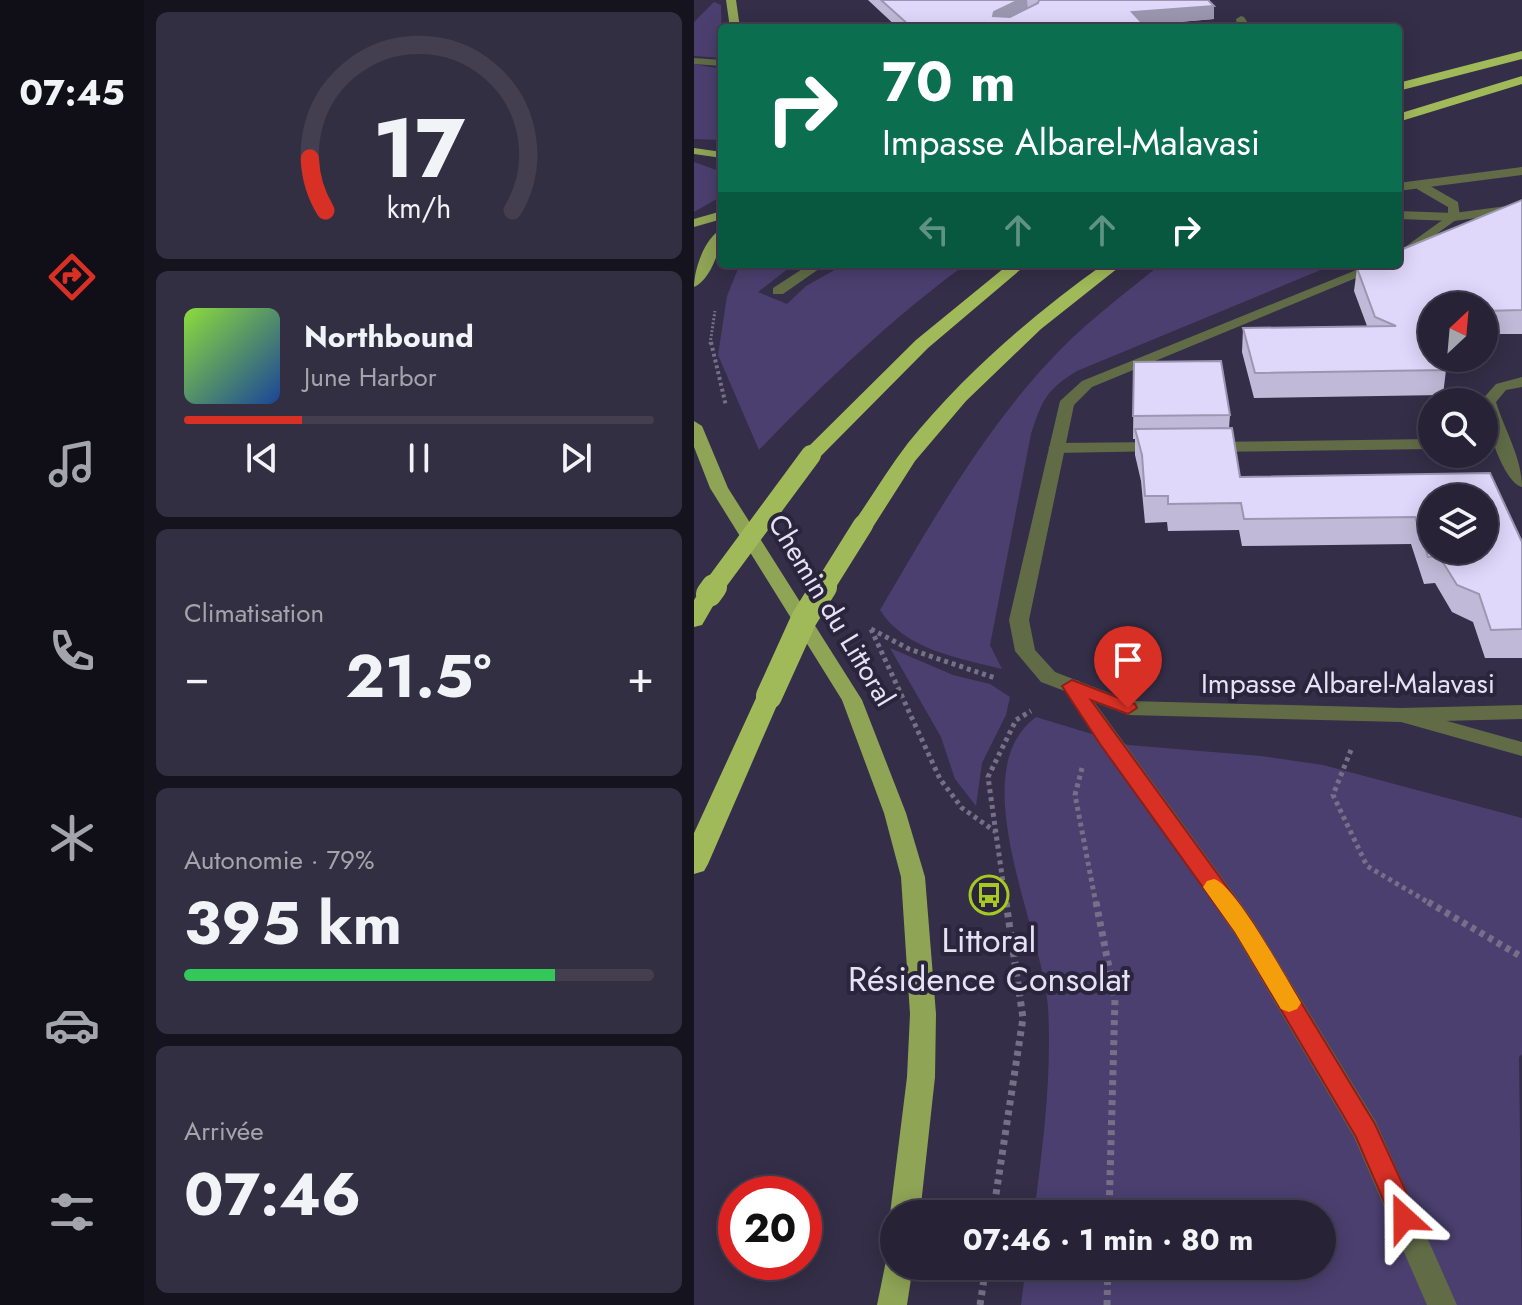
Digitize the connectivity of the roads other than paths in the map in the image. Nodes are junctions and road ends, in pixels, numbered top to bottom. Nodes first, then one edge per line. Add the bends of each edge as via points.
1 (731, 0) edge
2 (734, 24) edge
3 (1522, 55) edge
4 (694, 61) edge
5 (718, 63) edge
6 (1522, 80) edge
7 (1402, 86) edge
8 (1402, 117) edge
9 (694, 151) edge
10 (718, 154) edge
11 (1522, 171) edge
12 (1421, 186) junction
13 (1402, 187) edge
14 (1522, 208) edge
15 (1402, 215) edge
16 (718, 216) edge
17 (1454, 217) junction
18 (694, 223) edge
19 (718, 240) edge
20 (1402, 253) edge
21 (813, 268) edge
22 (1013, 268) edge
23 (1109, 268) edge
24 (1373, 268) edge
25 (694, 283) edge
26 (778, 291) dead end
27 (1522, 382) edge
28 (1498, 390) edge
29 (694, 426) edge
30 (1418, 444) edge
31 (1056, 448) junction
32 (1498, 452) edge
33 (1522, 482) edge
34 (694, 620) edge
35 (1072, 686) junction
36 (1522, 712) edge
37 (1401, 715) junction
38 (1522, 749) edge
39 (694, 864) edge
40 (907, 1200) edge
41 (896, 1280) edge
42 (892, 1305) edge
43 (1442, 1305) edge

1 - 2 main road
3 - 7 highway
4 - 5 street
6 - 8 highway
9 - 10 main road
11 - 12 street
12 - 13 street
12 - 17 street via 1454,205
14 - 17 street
15 - 17 street
16 - 18 main road
17 - 20 street
19 - 25 main road
21 - 26 street
22 - 34 highway, bridge via 922,344 811,455
23 - 39 highway, bridge via 998,358 915,448 804,619
24 - 31 street, Impasse Albarel-Malavasi via 1087,384 1066,404
27 - 28 street
29 - 40 main road, Chemin du Littoral via 719,488 852,700 913,877 923,1014
30 - 31 street
31 - 35 street, Impasse Albarel-Malavasi via 1019,620 1025,651 1048,677
32 - 33 street
35 - 37 street, Impasse Albarel-Malavasi via 1128,708
35 - 43 street via 1243,926 1366,1131
36 - 37 street, Impasse Albarel-Malavasi
37 - 38 street
41 - 42 main road

